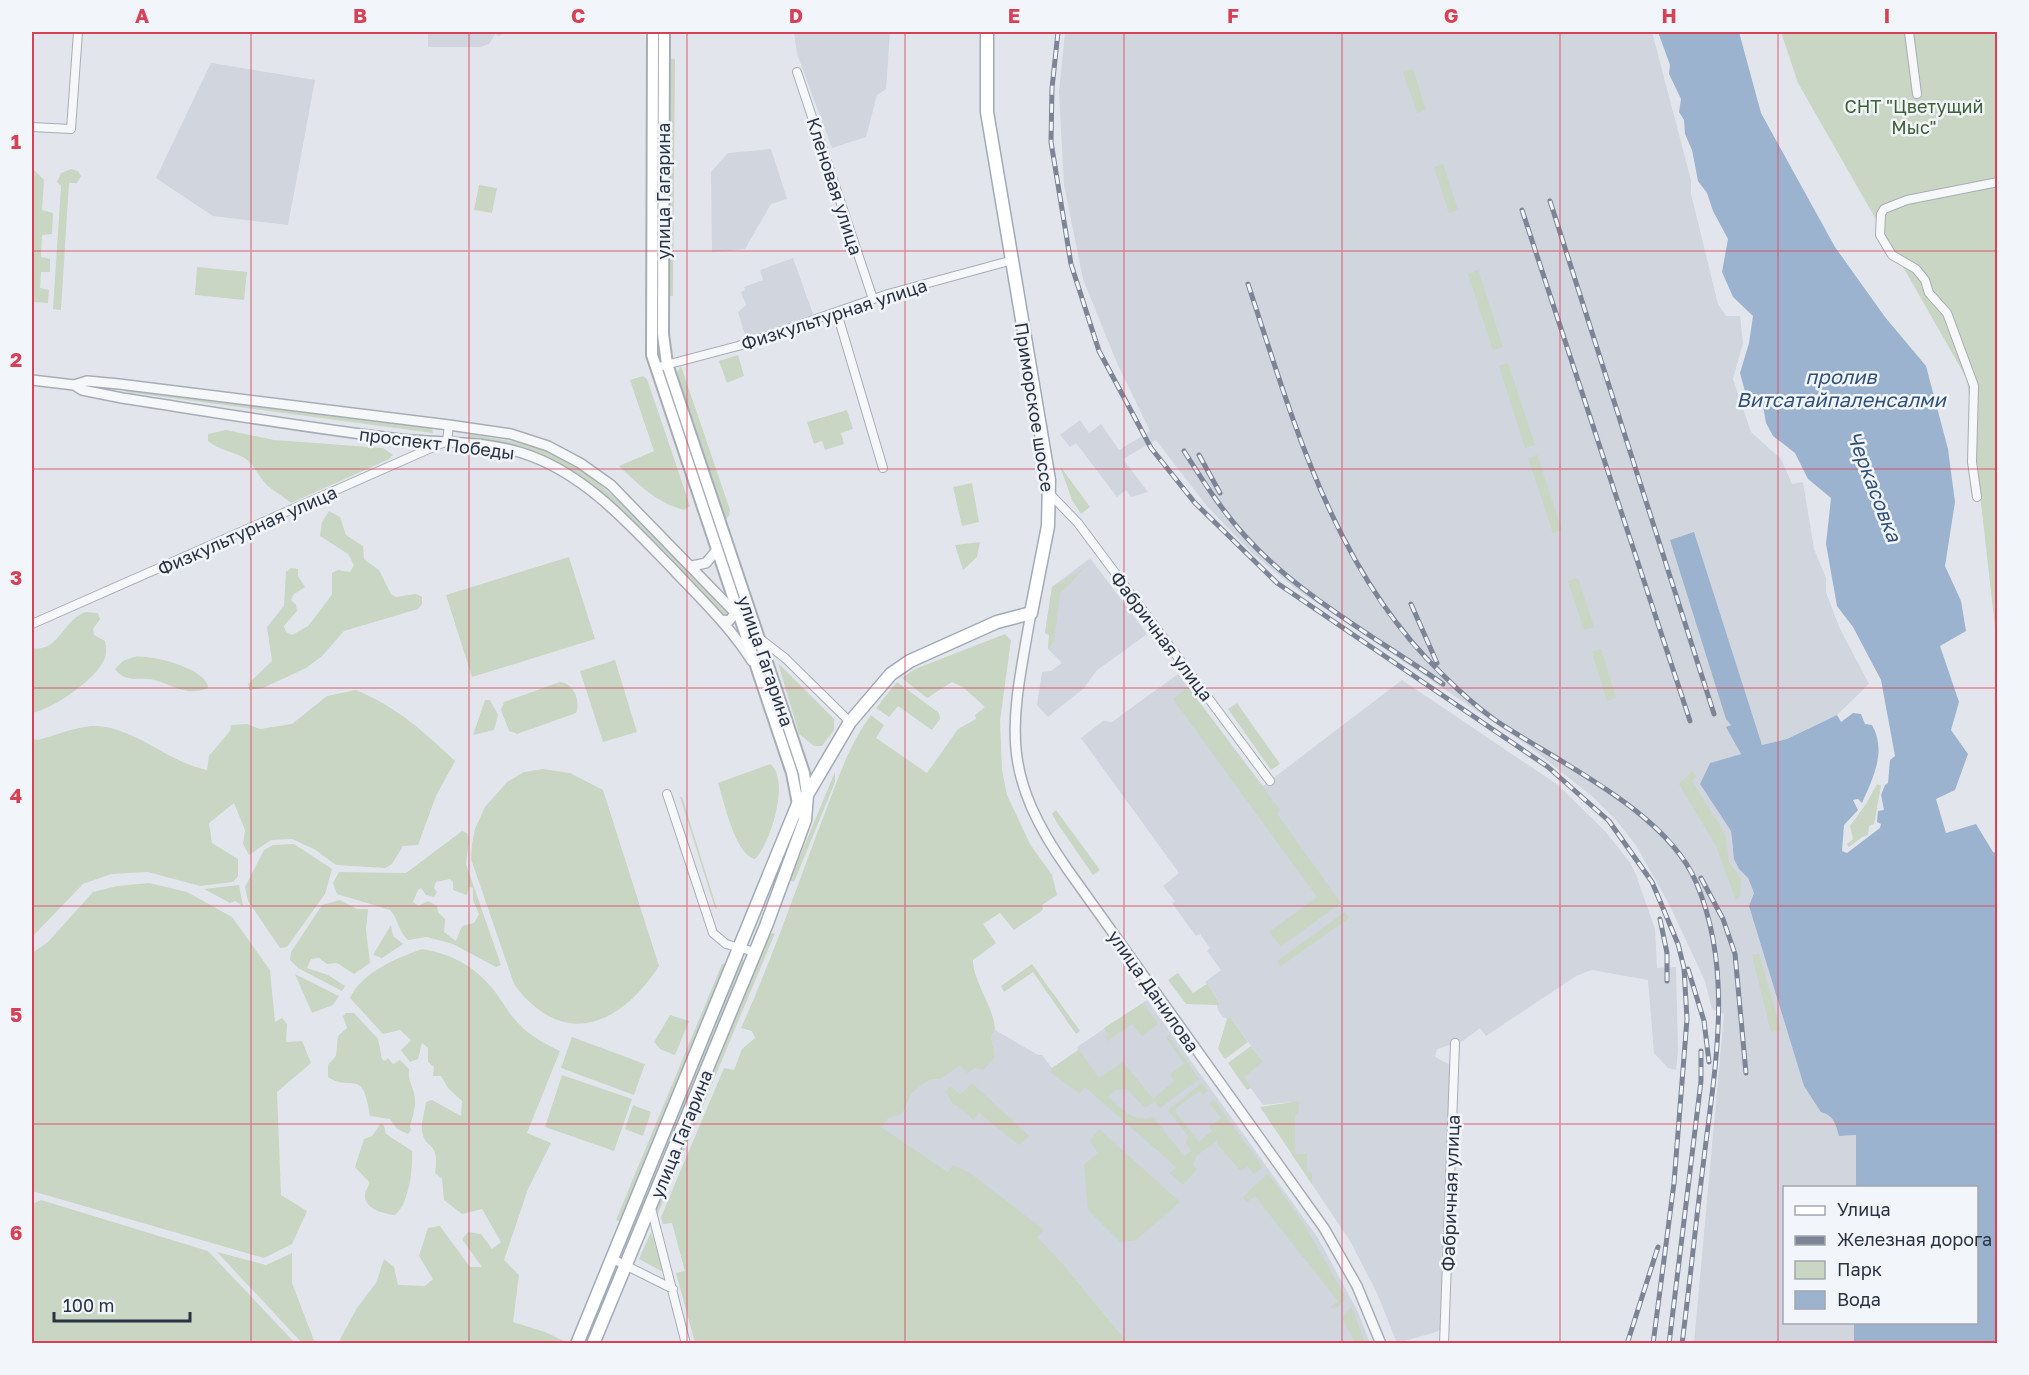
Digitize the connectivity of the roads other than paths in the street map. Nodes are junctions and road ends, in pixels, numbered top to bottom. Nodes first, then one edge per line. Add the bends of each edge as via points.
1 (78, 32) edge
2 (652, 32) edge
3 (664, 32) edge
4 (987, 32) edge
5 (1909, 32) edge
6 (797, 72) dead end
7 (1917, 94) dead end
8 (32, 127) edge
9 (1998, 182) edge
10 (1013, 260) junction
11 (873, 299) junction
12 (837, 312) junction
13 (667, 364) junction
14 (655, 368) junction
15 (32, 380) edge
16 (74, 385) junction
17 (449, 425) junction
18 (447, 441) junction
19 (883, 468) dead end
20 (1050, 494) junction
21 (1977, 497) dead end
22 (716, 551) junction
23 (692, 566) junction
24 (746, 600) junction
25 (737, 611) junction
26 (1032, 613) junction
27 (722, 620) junction
28 (32, 624) edge
29 (758, 637) junction
30 (755, 666) junction
31 (850, 722) junction
32 (1270, 781) dead end
33 (667, 794) dead end
34 (803, 799) junction
35 (740, 946) junction
36 (755, 952) junction
37 (1455, 1043) dead end
38 (651, 1208) junction
39 (612, 1259) junction
40 (627, 1265) junction
41 (673, 1289) junction
42 (577, 1344) edge
43 (593, 1344) edge
44 (686, 1344) edge
45 (1381, 1344) edge
46 (1444, 1344) edge

1 - 8 street via 71,129
2 - 14 main road, улица Гагарина via 650,344
3 - 13 main road, улица Гагарина via 663,334
4 - 10 main road, Приморское шоссе via 987,112
5 - 7 street
6 - 11 street, Кленовая улица
9 - 21 street via 1907,200 1881,214 1880,234 1892,255 1916,269 1929,293 1947,313 1974,386 1972,462
10 - 11 street, Физкультурная улица
10 - 20 main road, Приморское шоссе
11 - 12 street, Физкультурная улица
12 - 13 street, Физкультурная улица via 742,345
12 - 19 street
13 - 14 street, Физкультурная улица
13 - 24 main road, улица Гагарина
14 - 22 main road, улица Гагарина
15 - 16 street, проспект Победы
16 - 17 street, проспект Победы via 87,381 119,384
16 - 18 street, проспект Победы via 119,398 394,438
17 - 18 street
17 - 23 street, проспект Победы via 511,434 548,446 580,463 611,485
18 - 27 street, проспект Победы via 515,451 546,462 573,478 602,499
18 - 28 street, Физкультурная улица
20 - 26 main road, Приморское шоссе
20 - 32 street, Фабричная улица via 1078,523
22 - 23 street via 706,562
22 - 25 main road, улица Гагарина
23 - 25 street, проспект Победы
24 - 25 street
24 - 29 main road, улица Гагарина
25 - 27 street via 729,621
25 - 29 street, проспект Победы
25 - 30 main road, улица Гагарина
26 - 31 main road via 997,622 910,661 880,686
26 - 45 street, улица Данилова via 1015,707 1014,740 1022,788 1037,824 1324,1228 1363,1298
27 - 30 street, проспект Победы
29 - 31 street
29 - 34 main road, улица Гагарина via 804,773
30 - 34 main road, улица Гагарина
31 - 34 main road
33 - 35 street via 713,933 726,944
34 - 35 main road, улица Гагарина
34 - 36 main road, улица Гагарина via 805,820
35 - 36 street
35 - 39 main road, улица Гагарина
36 - 38 main road, улица Гагарина
37 - 46 street, Фабричная улица
38 - 40 main road, улица Гагарина
38 - 41 street
39 - 40 street
39 - 42 main road, улица Гагарина
40 - 41 street
40 - 43 main road, улица Гагарина
41 - 44 street

